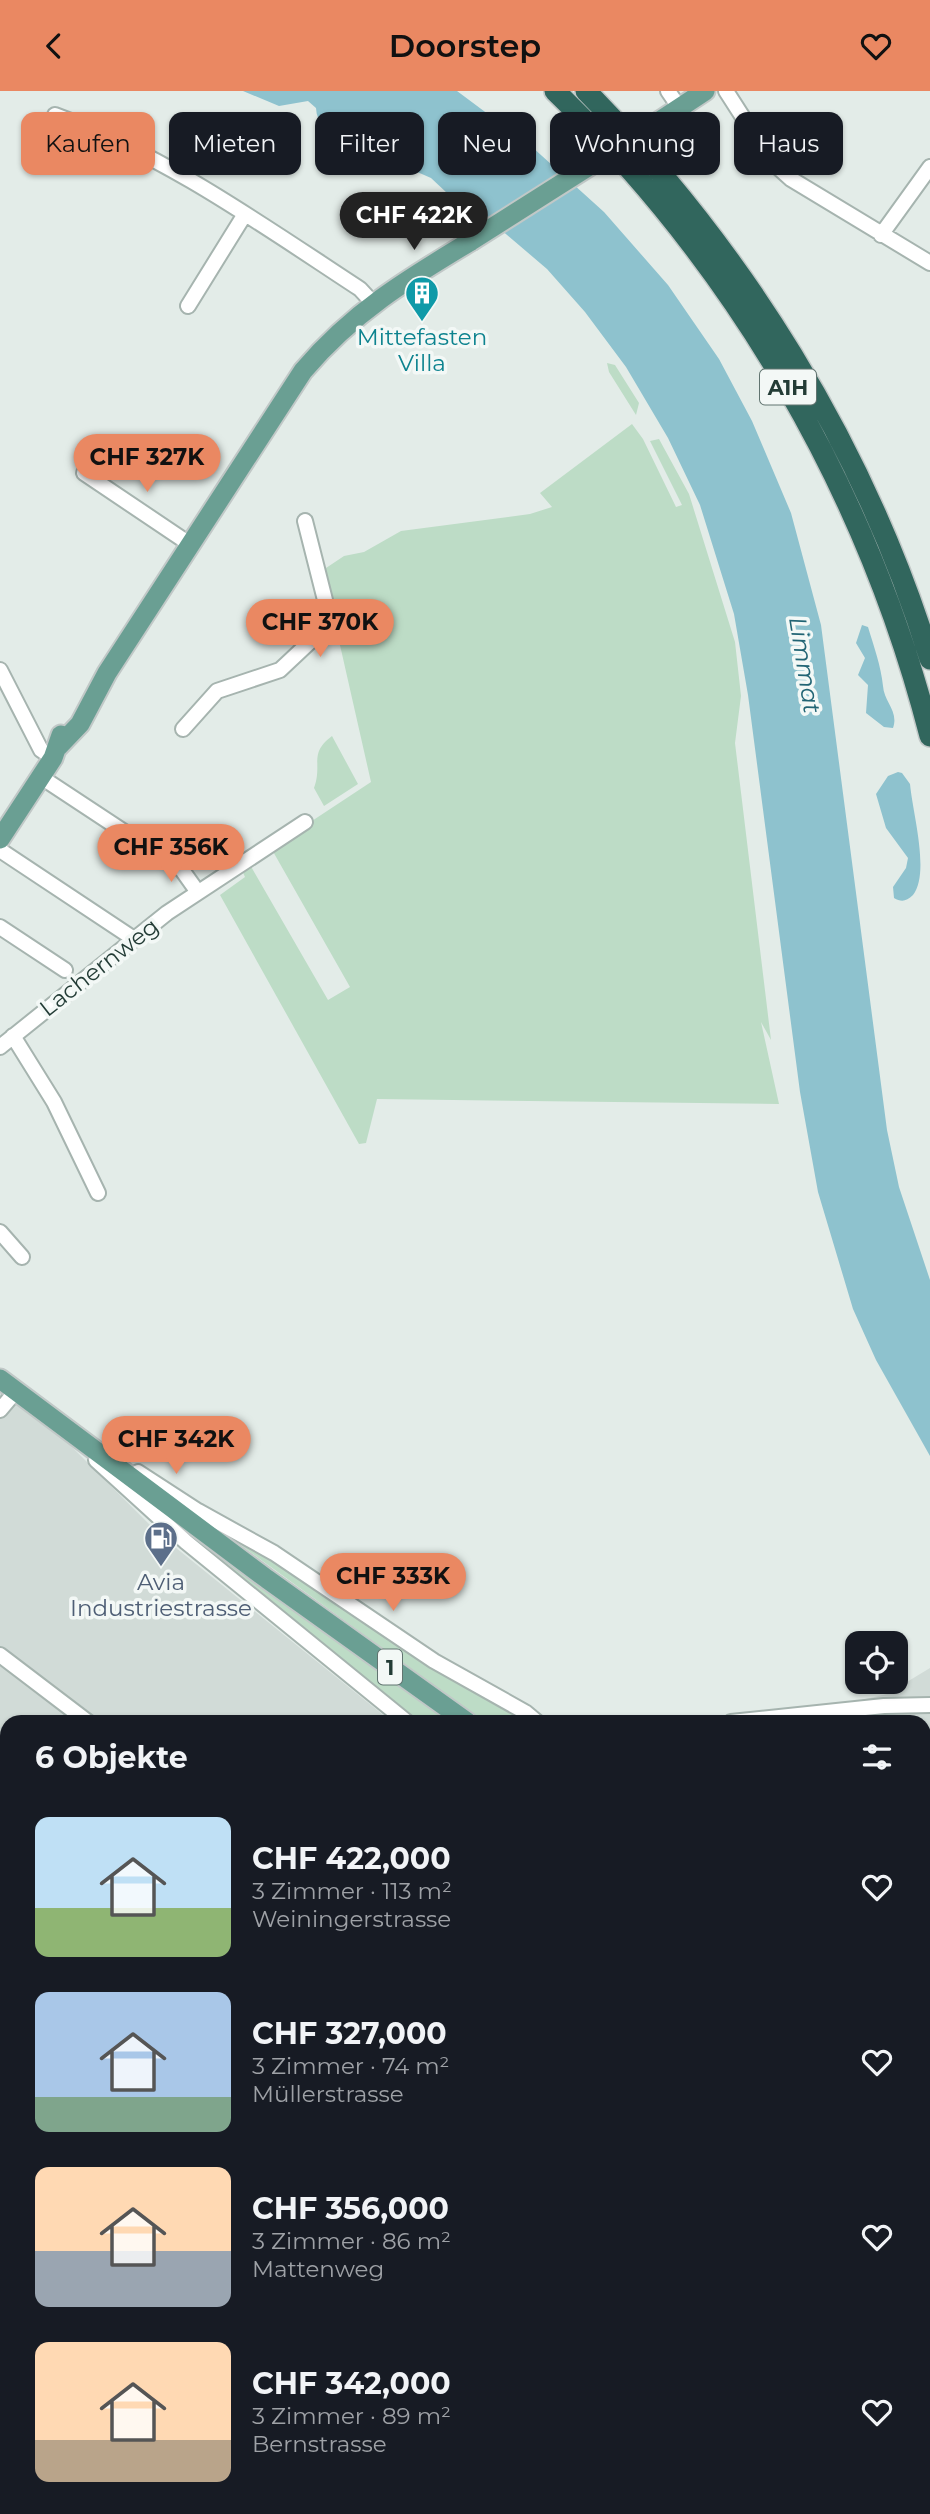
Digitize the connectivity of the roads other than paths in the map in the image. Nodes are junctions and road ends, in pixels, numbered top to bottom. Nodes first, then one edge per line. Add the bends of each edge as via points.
1 (555, 91) edge
2 (586, 91) edge
3 (668, 91) edge
4 (705, 91) edge
5 (726, 91) edge
6 (681, 110) junction
7 (155, 160) edge
8 (930, 167) edge
9 (245, 214) junction
10 (881, 235) junction
11 (930, 263) edge
12 (372, 302) junction
13 (188, 306) dead end
14 (84, 473) dead end
15 (305, 521) dead end
16 (191, 545) junction
17 (930, 659) edge
18 (0, 670) edge
19 (183, 729) dead end
20 (930, 736) edge
21 (55, 752) junction
22 (41, 777) junction
23 (305, 821) dead end
24 (0, 839) edge
25 (0, 850) edge
26 (197, 891) junction
27 (0, 927) edge
28 (134, 939) junction
29 (65, 970) dead end
30 (5, 1038) edge
31 (98, 1193) dead end
32 (0, 1232) edge
33 (23, 1257) dead end
34 (8, 1385) edge
35 (0, 1410) edge
36 (67, 1432) junction
37 (110, 1464) junction
38 (0, 1655) edge
39 (930, 1705) edge
40 (79, 1715) edge
41 (398, 1715) edge
42 (458, 1715) edge
43 (528, 1715) edge
44 (798, 1715) edge

1 - 20 highway, A1H via 620,157 682,232 734,302 796,400 867,545
2 - 17 highway, A1H via 699,218 798,364 874,510
3 - 6 street
4 - 6 main road
5 - 10 street via 771,162
6 - 12 main road, bridge
7 - 9 street
8 - 10 street
9 - 12 street via 360,289
9 - 13 street
10 - 11 street
12 - 16 main road via 323,348
14 - 16 street
15 - 19 street via 325,600 313,639 280,670 218,691
16 - 21 main road via 94,694 80,724
18 - 21 street via 41,750
21 - 22 main road
22 - 24 main road
22 - 26 street via 182,870
23 - 26 street, Lachernweg
25 - 28 street
26 - 28 street, Lachernweg
27 - 29 street
28 - 30 street, Lachernweg
30 - 31 street via 54,1102
32 - 33 street
34 - 35 street
34 - 36 main road, 1
36 - 37 main road, 1
36 - 41 street via 144,1506
37 - 42 main road, 1
37 - 43 street via 131,1467 274,1553 406,1644
38 - 40 street
39 - 44 street

